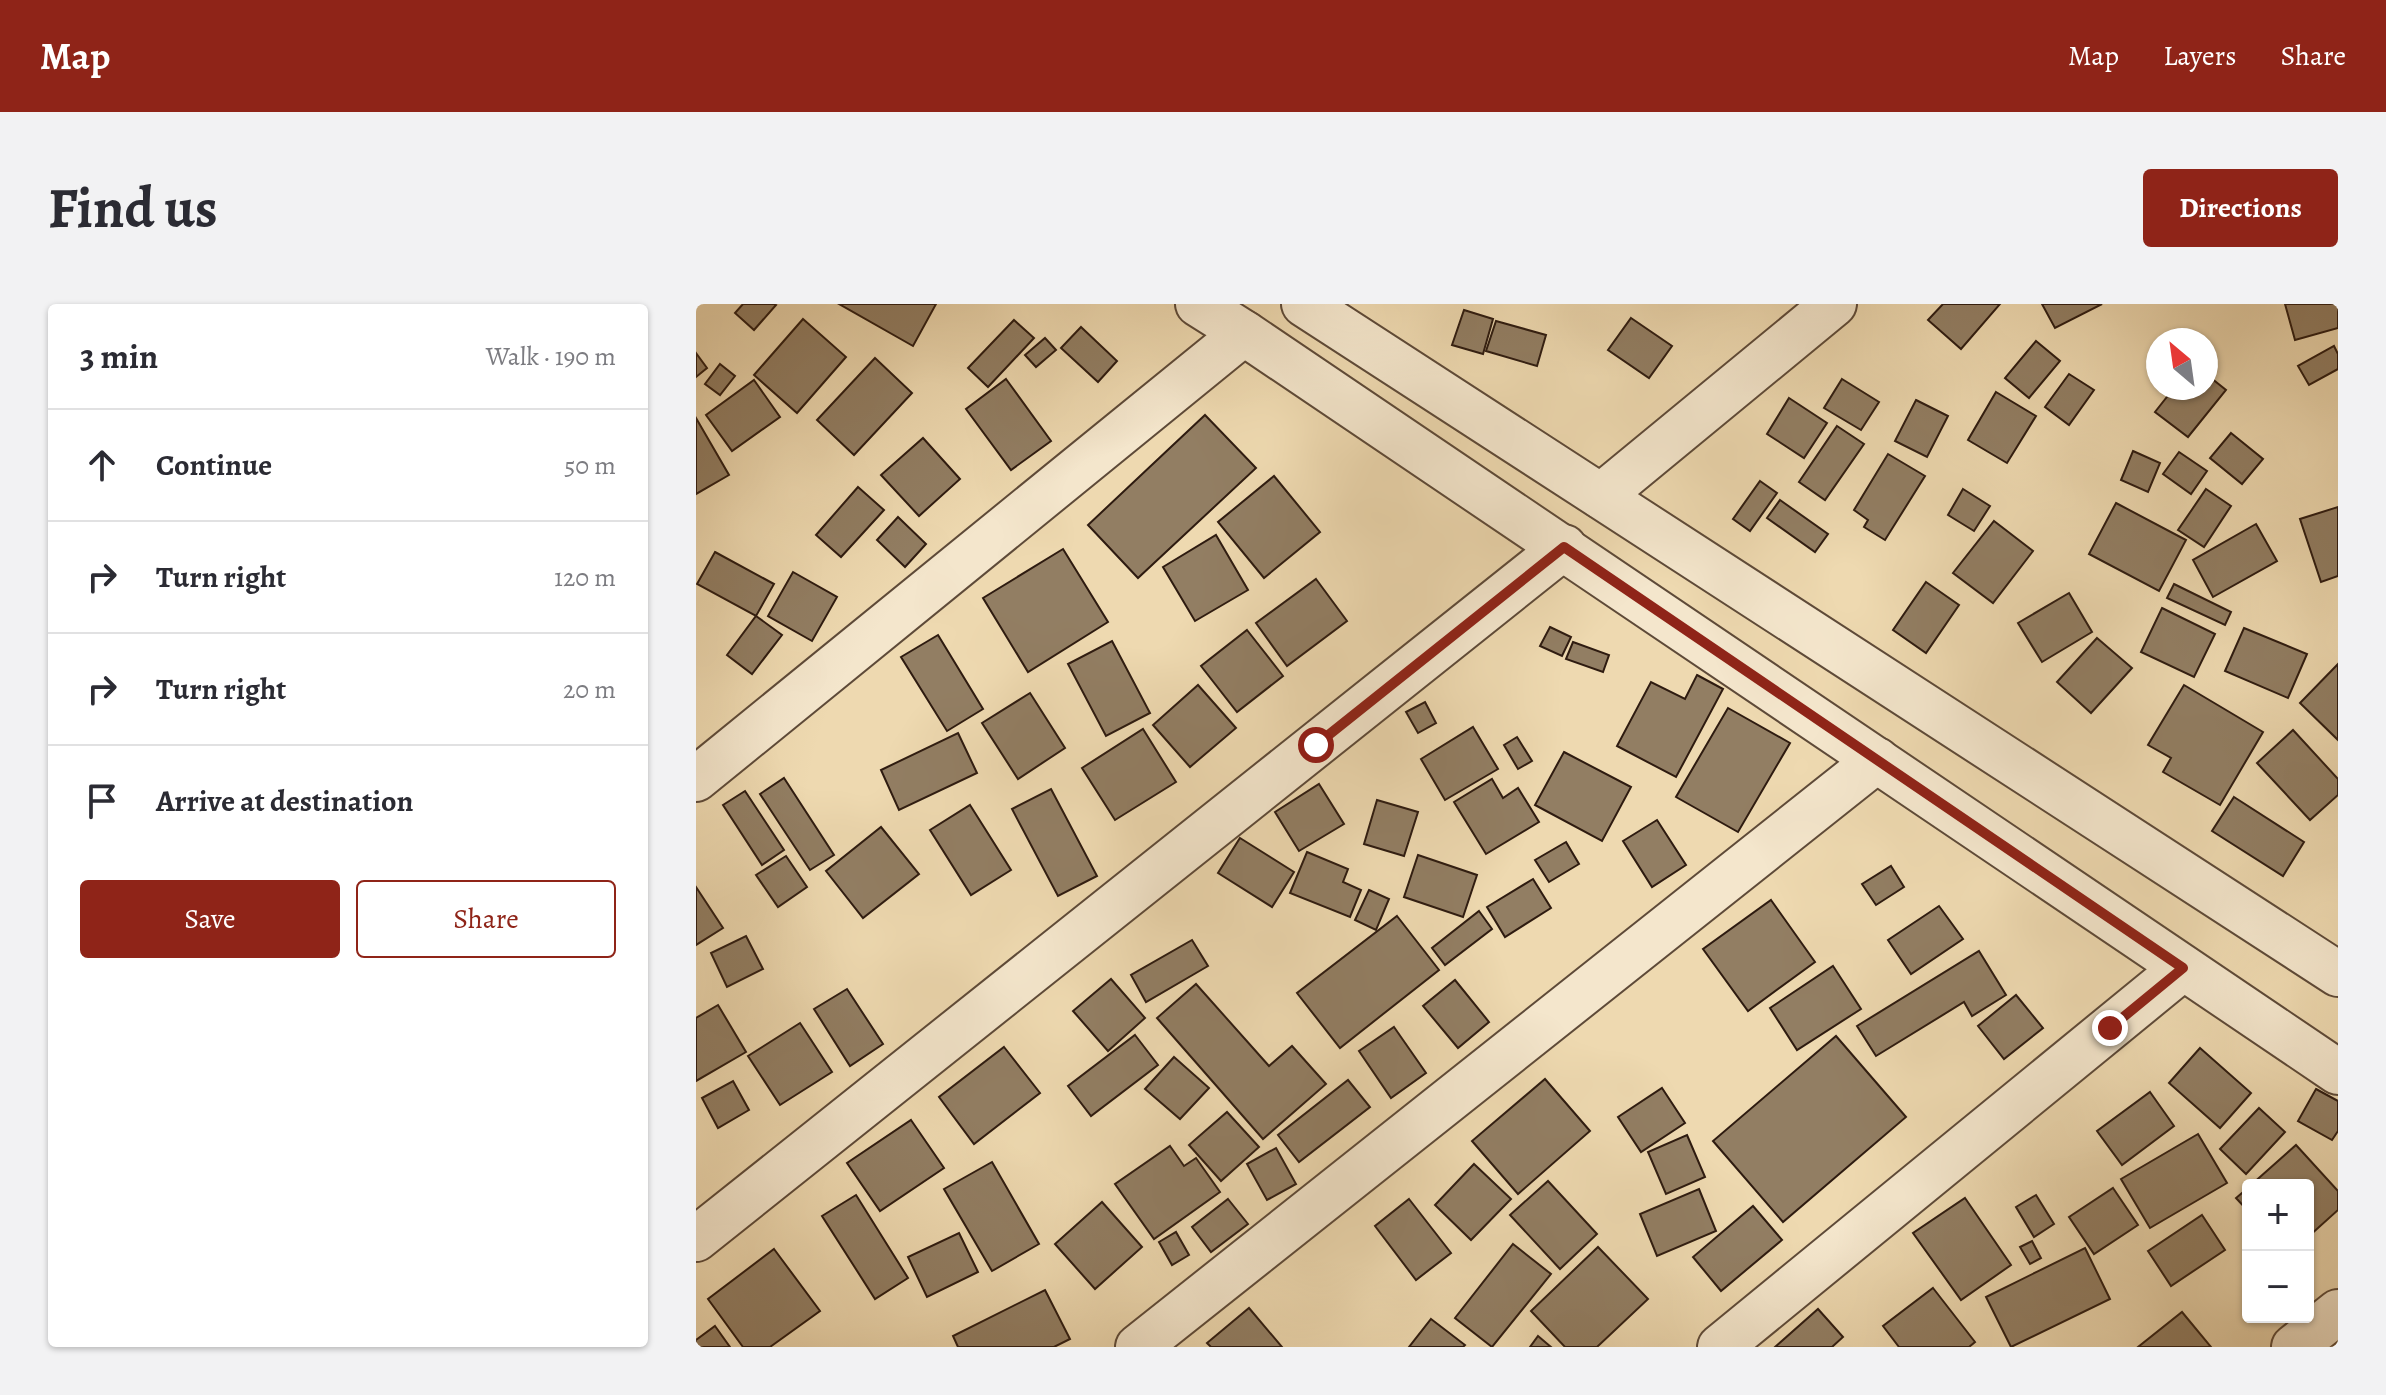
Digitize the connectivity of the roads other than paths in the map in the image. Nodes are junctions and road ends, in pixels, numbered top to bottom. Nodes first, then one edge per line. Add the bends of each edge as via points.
1 (1198, 304) edge
2 (1304, 304) edge
3 (1834, 304) edge
4 (1244, 333) junction
5 (1601, 496) junction
6 (1564, 547) junction
7 (1877, 760) junction
8 (696, 779) edge
9 (2183, 968) junction
10 (2338, 974) edge
11 (2338, 1072) edge
12 (696, 1239) edge
13 (2338, 1312) edge
14 (1138, 1347) edge
15 (1720, 1347) edge
16 (2294, 1347) edge

1 - 4 street
2 - 5 street
3 - 5 street
4 - 6 street
4 - 8 street
5 - 10 street
6 - 7 street
6 - 12 street
7 - 9 street
7 - 14 street
9 - 11 street
9 - 15 street
13 - 16 street

